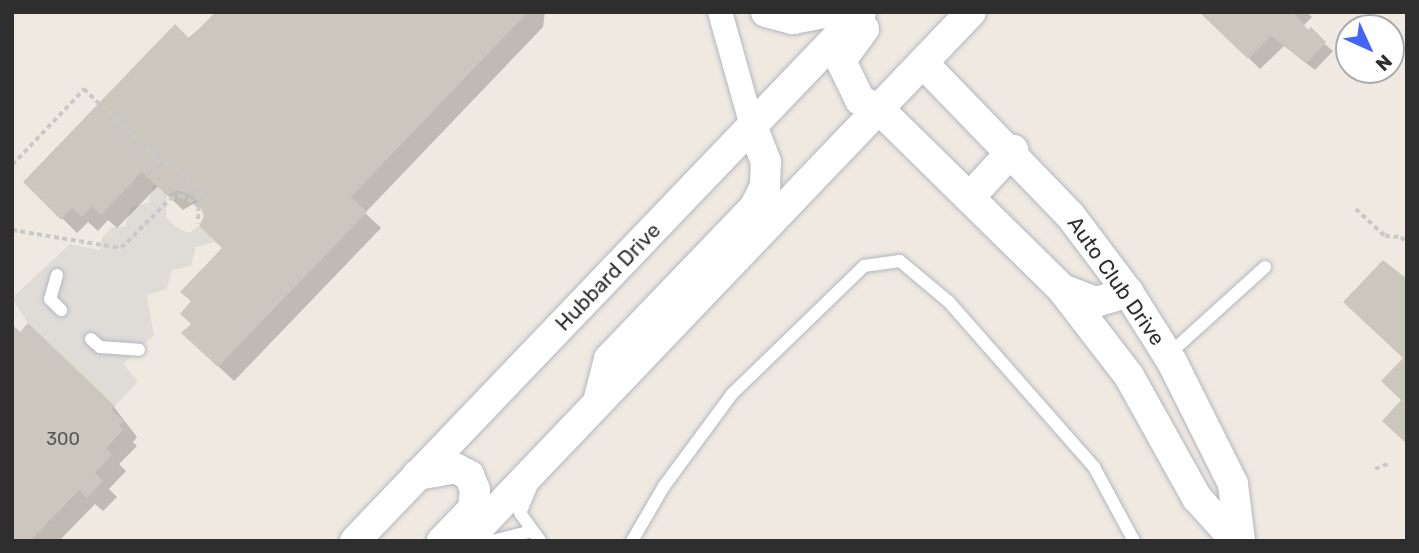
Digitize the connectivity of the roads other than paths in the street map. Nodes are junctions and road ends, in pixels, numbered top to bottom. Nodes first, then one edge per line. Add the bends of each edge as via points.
1 (720, 12) edge
2 (766, 12) edge
3 (830, 12) edge
4 (861, 12) edge
5 (880, 12) edge
6 (971, 12) edge
7 (923, 63) junction
8 (880, 110) junction
9 (752, 126) junction
10 (1013, 150) junction
11 (970, 197) junction
12 (1265, 267) dead end
13 (57, 275) dead end
14 (1062, 289) junction
15 (1129, 292) junction
16 (61, 310) dead end
17 (92, 339) dead end
18 (139, 350) dead end
19 (1168, 355) junction
20 (1129, 376) junction
21 (597, 406) junction
22 (540, 465) junction
23 (417, 475) junction
24 (536, 536) edge
25 (355, 541) edge
26 (442, 541) edge
27 (466, 541) edge
28 (492, 541) edge
29 (632, 541) edge
30 (1134, 541) edge
31 (1238, 541) edge

1 - 9 street
2 - 3 street via 793,19
4 - 9 street, Hubbard Drive
5 - 8 street, Auto Club Drive via 851,42 841,61 860,100
6 - 7 street
7 - 8 street
7 - 10 street, Auto Club Drive
8 - 11 street, Auto Club Drive
8 - 21 street
9 - 21 street via 766,162 765,186 754,208 609,359
9 - 23 street, Hubbard Drive
10 - 11 street
10 - 15 street, Auto Club Drive
11 - 14 street, Auto Club Drive
12 - 19 lane
13 - 16 lane via 50,299
14 - 15 street via 1096,302
14 - 20 street, Auto Club Drive
15 - 19 street, Auto Club Drive
17 - 18 lane via 100,346
19 - 20 street
19 - 31 street, Auto Club Drive via 1233,484
20 - 31 street, Auto Club Drive via 1197,498
21 - 22 street
22 - 24 lane via 520,513
22 - 27 street
23 - 25 street, Hubbard Drive
23 - 26 street via 455,468 469,475 475,490 472,509
24 - 28 lane
29 - 30 lane via 664,486 732,394 864,266 900,261 948,302 1094,467

